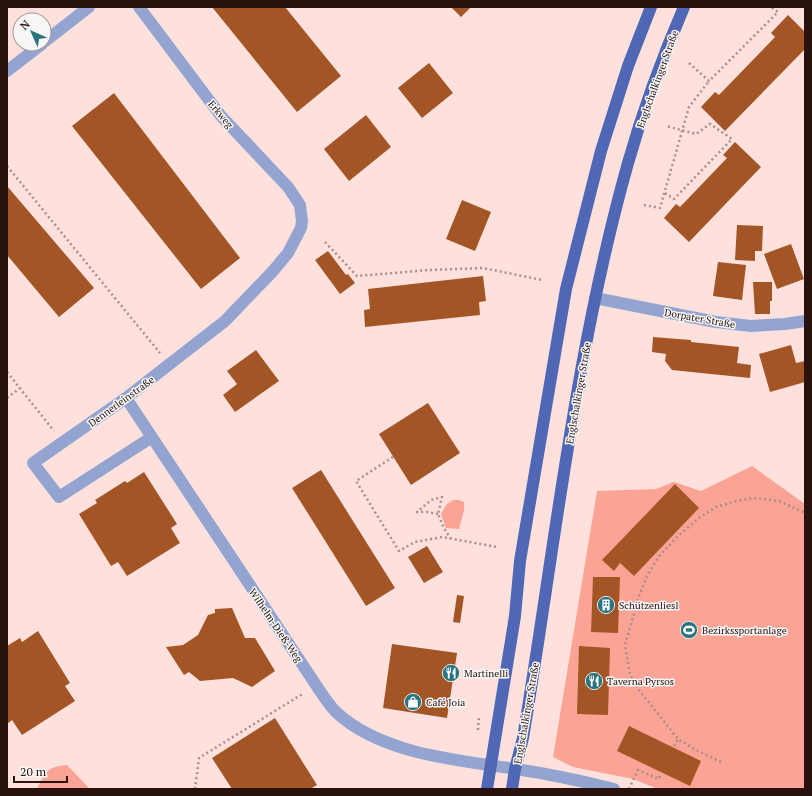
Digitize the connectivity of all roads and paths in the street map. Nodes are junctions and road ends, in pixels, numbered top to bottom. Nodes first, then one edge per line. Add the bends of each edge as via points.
1 (89, 7) edge
2 (139, 7) edge
3 (651, 7) edge
4 (684, 7) edge
5 (771, 7) edge
6 (52, 36) edge
7 (32, 52) edge
8 (689, 63) dead end
9 (7, 71) edge
10 (709, 81) junction
11 (666, 126) dead end
12 (682, 131) junction
13 (7, 166) edge
14 (665, 193) junction
15 (644, 205) dead end
16 (302, 221) joint
17 (325, 242) dead end
18 (542, 280) dead end
19 (595, 298) junction
20 (805, 321) edge
21 (169, 365) junction
22 (7, 372) edge
23 (20, 388) junction
24 (7, 398) edge
25 (126, 398) junction
26 (152, 438) junction
27 (63, 443) junction
28 (393, 457) dead end
29 (805, 513) edge
30 (438, 514) junction
31 (451, 539) junction
32 (497, 547) dead end
33 (316, 685) junction
34 (480, 718) dead end
35 (478, 730) dead end
36 (678, 739) junction
37 (674, 746) dead end
38 (721, 762) dead end
39 (491, 765) junction
40 (515, 769) junction
41 (661, 774) dead end
42 (194, 789) edge
43 (487, 789) edge
44 (512, 789) edge
45 (614, 789) edge
46 (629, 789) edge

1 - 6 street
2 - 16 street, Erkweg via 221,116 288,187 300,205
3 - 39 main road via 628,66 601,151 566,289 520,560
4 - 19 main road, Englschalkinger Straße via 657,74 628,162
5 - 10 path via 778,12
7 - 9 street
8 - 10 path
10 - 12 path via 688,107
11 - 12 path
12 - 14 path
12 - 14 path via 696,134 710,124 732,139 674,199
13 - 21 path
14 - 15 path via 660,208
16 - 21 street, Dennerleinstraße via 288,253 273,271 225,321
17 - 18 path via 358,276 483,268
19 - 20 street, Dorpater Straße via 716,322 751,326
19 - 40 main road, Englschalkinger Straße via 563,480 523,738
21 - 25 street, Dennerleinstraße
22 - 23 path
23 - 24 path
23 - 27 path
25 - 26 street, Wilhelm-Dieß-Weg
25 - 27 street, Dennerleinstraße
26 - 27 street, Dennerleinstraße via 59,497 33,463
26 - 33 street, Wilhelm-Dieß-Weg
28 - 31 path via 356,481 399,551 429,538
29 - 36 path via 779,501 754,498 716,507 678,536 660,554 648,574 625,645 630,675
30 - 30 path via 442,497 431,500 418,512
30 - 31 path
31 - 32 path
33 - 39 street, Wilhelm-Dieß-Weg via 336,711 351,723 386,743 416,752
33 - 42 path via 199,758
34 - 35 path
36 - 37 path
36 - 38 path
39 - 40 street, Wilhelm-Dieß-Weg
39 - 43 main road
40 - 44 main road, Englschalkinger Straße
40 - 45 street, Wilhelm-Dieß-Weg
41 - 46 path via 659,779 638,770

